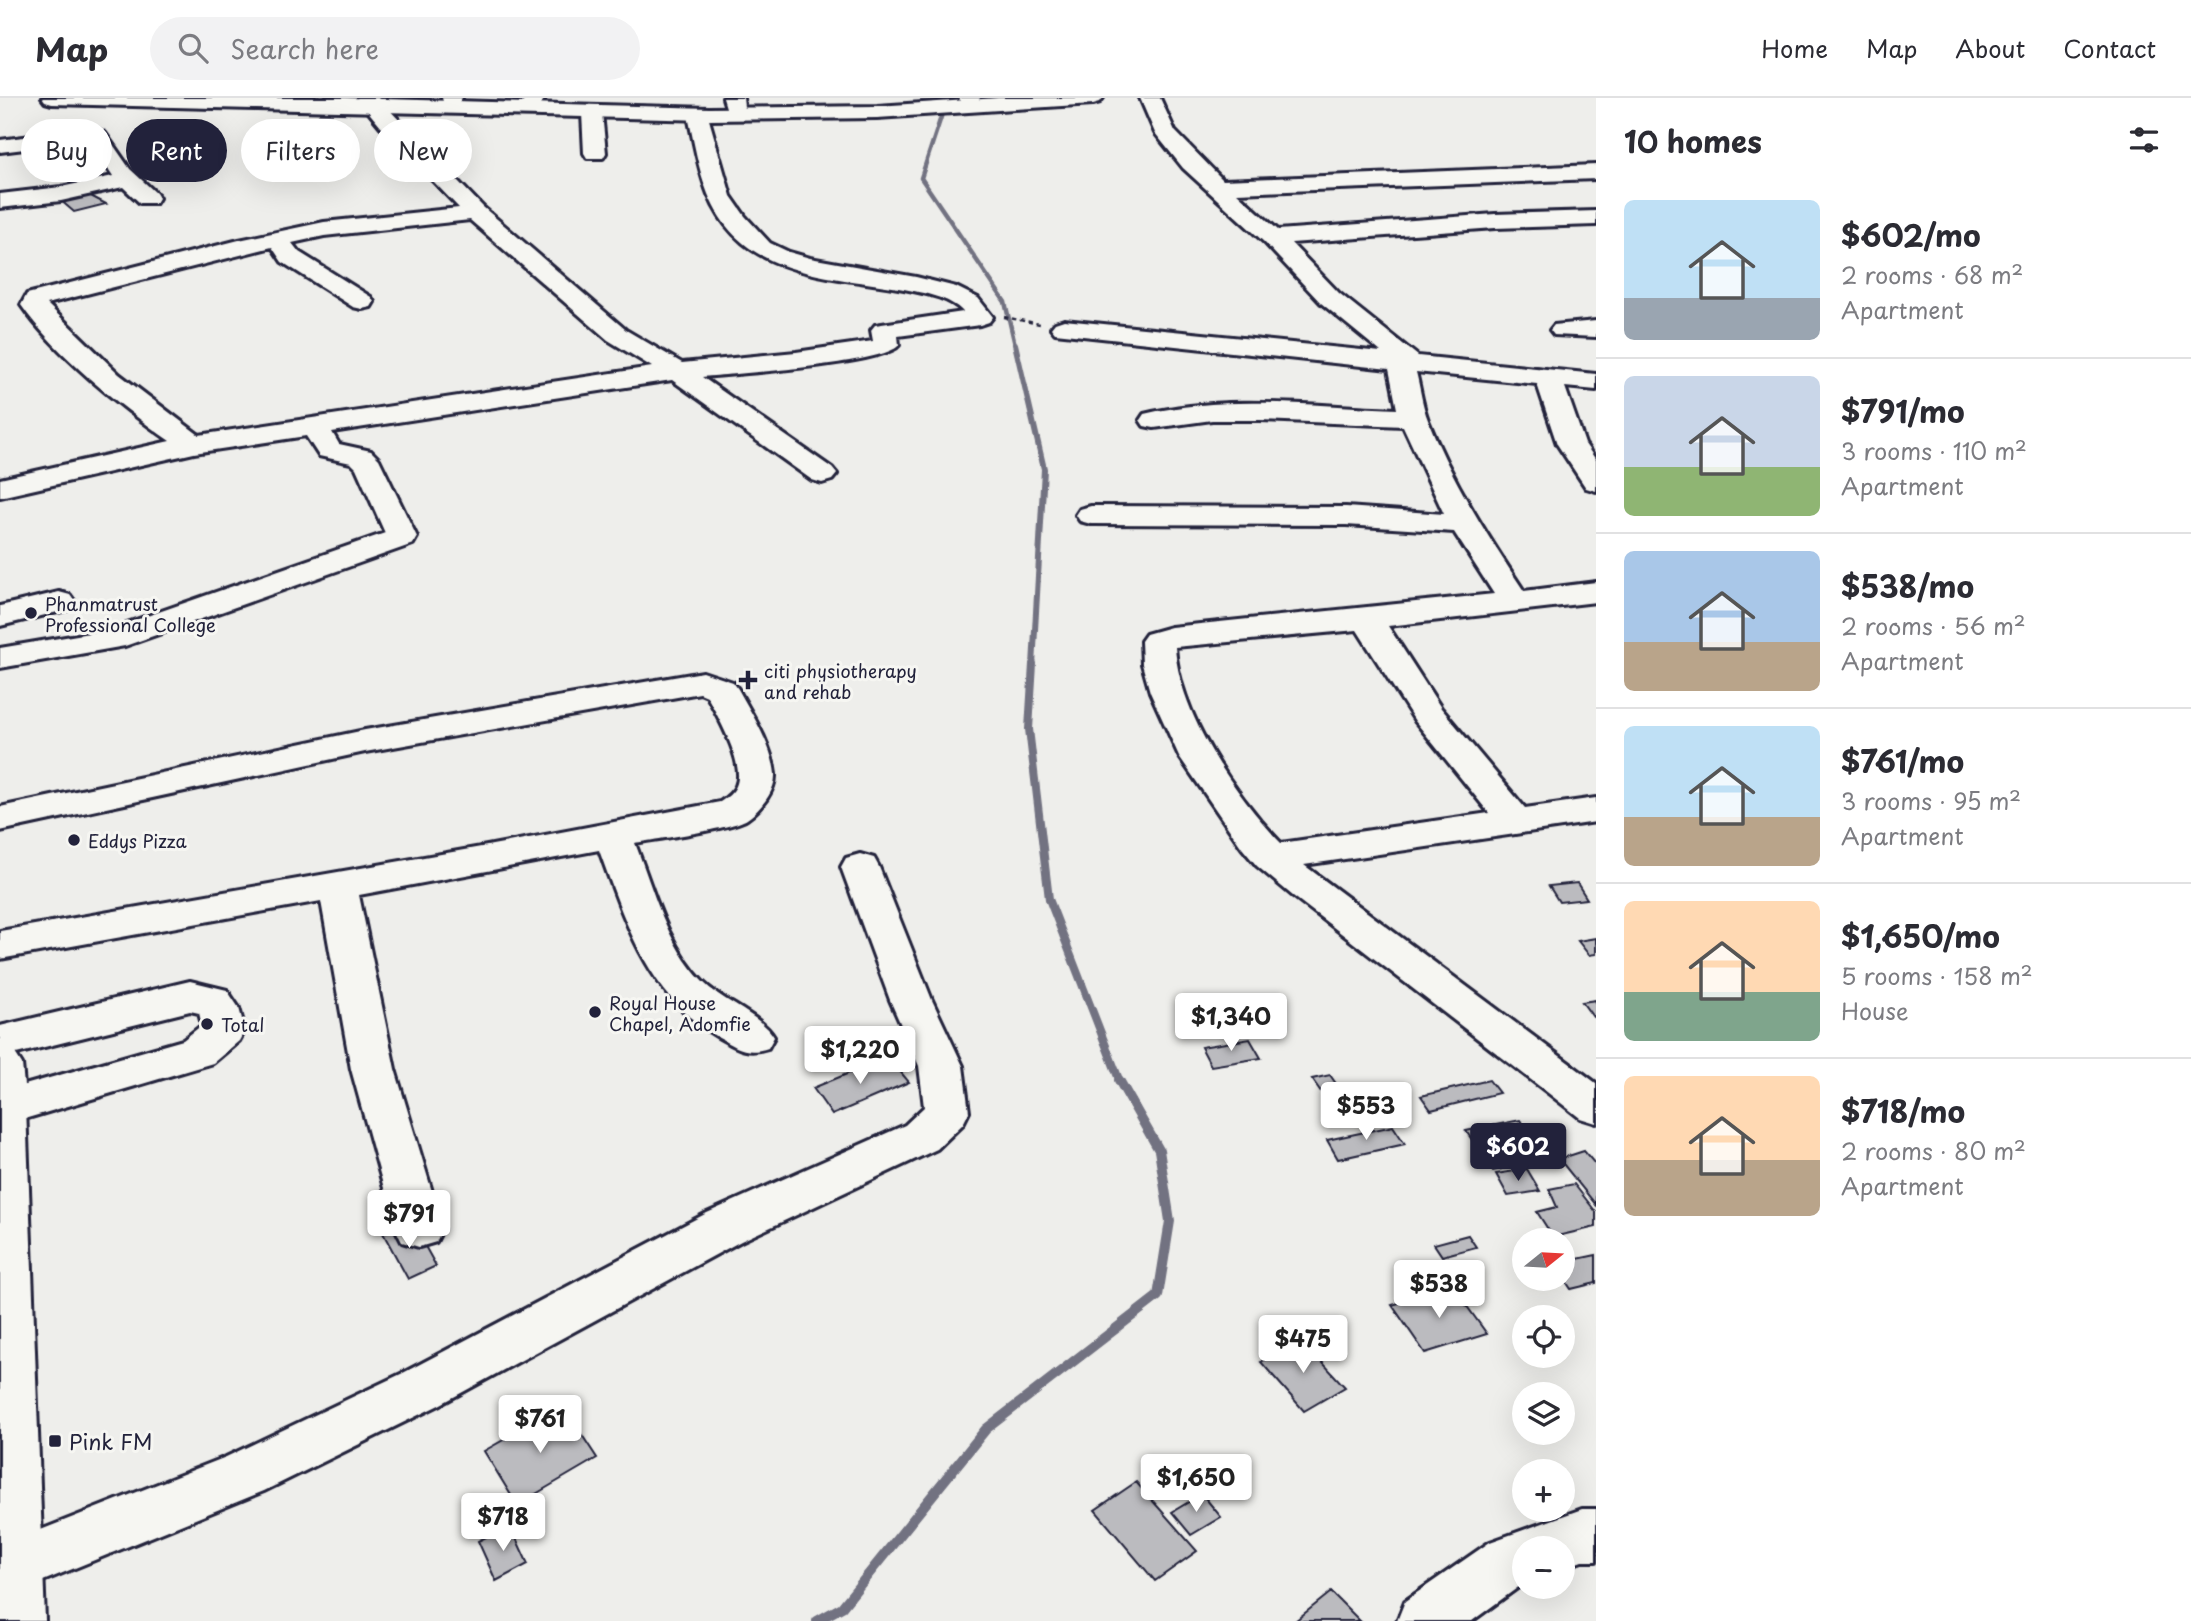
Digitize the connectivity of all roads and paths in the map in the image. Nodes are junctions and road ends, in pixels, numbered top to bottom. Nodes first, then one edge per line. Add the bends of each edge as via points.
1 (52, 98) edge
2 (419, 98) edge
3 (1093, 98) edge
4 (1150, 98) edge
5 (451, 99) edge
6 (969, 99) edge
7 (1044, 100) junction
8 (370, 101) edge
9 (534, 101) edge
10 (734, 102) edge
11 (698, 107) edge
12 (592, 113) junction
13 (0, 146) edge
14 (595, 153) dead end
15 (1596, 172) edge
16 (126, 176) edge
17 (126, 180) edge
18 (131, 182) edge
19 (1217, 187) junction
20 (148, 198) dead end
21 (0, 201) edge
22 (475, 212) junction
23 (1596, 218) edge
24 (1272, 237) junction
25 (278, 239) junction
26 (362, 302) dead end
27 (979, 312) junction
28 (1064, 328) joint
29 (1596, 329) edge
30 (1563, 330) dead end
31 (1407, 363) junction
32 (677, 372) junction
33 (1548, 377) junction
34 (1596, 382) edge
35 (1413, 418) junction
36 (1154, 420) dead end
37 (314, 426) junction
38 (194, 444) junction
39 (822, 474) dead end
40 (1596, 482) edge
41 (0, 488) edge
42 (1091, 515) dead end
43 (1464, 524) junction
44 (1596, 592) edge
45 (1514, 600) junction
46 (60, 602) dead end
47 (0, 616) edge
48 (1367, 619) junction
49 (0, 658) edge
50 (1596, 810) edge
51 (0, 819) edge
52 (1515, 820) junction
53 (613, 835) junction
54 (1271, 857) junction
55 (860, 867) dead end
56 (338, 886) junction
57 (0, 945) edge
58 (94, 1019) junction
59 (753, 1037) dead end
60 (0, 1042) edge
61 (104, 1079) junction
62 (2, 1086) edge
63 (1596, 1105) edge
64 (419, 1228) dead end
65 (1596, 1535) edge
66 (1575, 1538) edge
67 (1512, 1560) edge
68 (16, 1566) junction
69 (17, 1621) edge
70 (1425, 1621) edge

1 - 8 main road
2 - 5 main road
3 - 7 main road
4 - 19 main road via 1166,133
5 - 9 main road
6 - 7 main road
6 - 10 main road
7 - 11 main road via 973,108
8 - 12 main road
8 - 22 main road
9 - 11 main road
10 - 11 main road
11 - 12 main road
11 - 27 main road via 723,201 763,250 919,284 957,297
12 - 14 main road
13 - 16 main road via 94,134
15 - 19 main road
17 - 21 main road via 78,192
18 - 20 main road
19 - 24 main road
22 - 25 main road via 338,226
22 - 32 main road via 617,335
23 - 24 main road
24 - 31 main road via 1330,298
25 - 26 main road via 290,257
25 - 38 main road via 46,295 34,304 57,331 154,419
27 - 28 path
27 - 32 main road via 980,317 973,319 884,330 886,345 879,348
28 - 31 main road
29 - 30 main road
31 - 33 main road
31 - 35 main road
32 - 37 main road
32 - 39 main road
33 - 34 main road
33 - 40 main road via 1572,444
35 - 36 main road via 1212,412
35 - 43 main road
37 - 38 main road
37 - 49 main road via 328,450 360,457 369,465 402,537 113,639
38 - 41 main road
42 - 43 main road via 1346,516
43 - 45 main road
44 - 45 main road
45 - 48 main road
46 - 47 main road
48 - 52 main road via 1427,714
48 - 54 main road via 1158,641 1163,688 1190,744
50 - 52 main road
51 - 53 main road via 365,741 653,689 703,682 721,689 746,737 757,780 749,797 732,812
52 - 54 main road
53 - 56 main road
53 - 59 main road via 653,939 675,974 702,1006
54 - 63 main road
55 - 68 main road via 941,1066 947,1112 921,1137 724,1227 421,1389 258,1468
56 - 57 main road
56 - 64 main road via 373,1069
58 - 60 main road
58 - 61 main road
58 - 61 main road via 190,996 210,997 218,1004 224,1030 198,1052
61 - 62 main road
62 - 68 main road
65 - 66 main road
67 - 70 main road
68 - 69 main road

